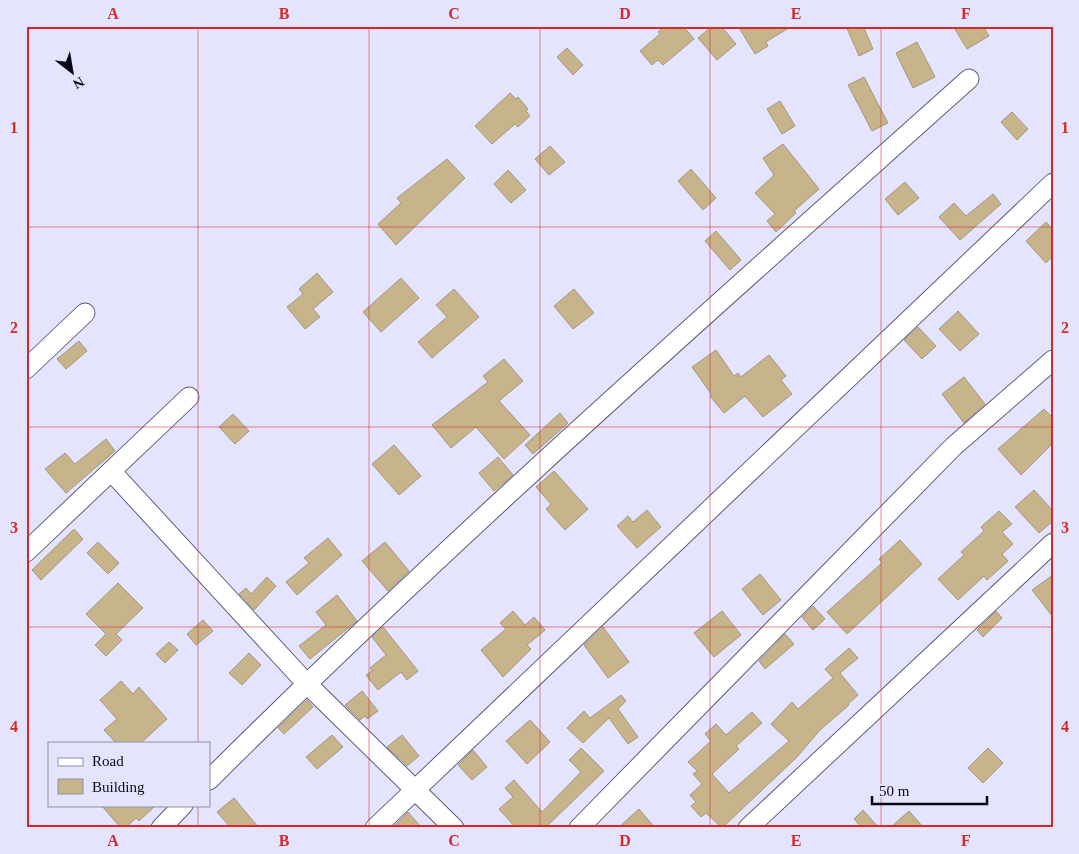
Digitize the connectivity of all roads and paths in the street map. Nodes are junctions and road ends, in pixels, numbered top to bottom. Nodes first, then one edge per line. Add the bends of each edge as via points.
1 (969, 79) dead end
2 (1053, 183) edge
3 (85, 313) dead end
4 (1053, 360) edge
5 (26, 369) edge
6 (189, 397) dead end
7 (111, 471) junction
8 (1053, 543) edge
9 (26, 552) edge
10 (306, 683) junction
11 (210, 779) edge
12 (415, 790) junction
13 (182, 806) edge
14 (161, 828) edge
15 (375, 828) edge
16 (454, 828) edge
17 (579, 828) edge
18 (748, 828) edge

1 - 10 street via 635,379
2 - 12 street
3 - 5 street
4 - 17 street via 954,446
6 - 7 street
7 - 9 street
7 - 10 street
8 - 18 street
10 - 11 street
10 - 12 street
12 - 15 street
12 - 16 street
13 - 14 street

